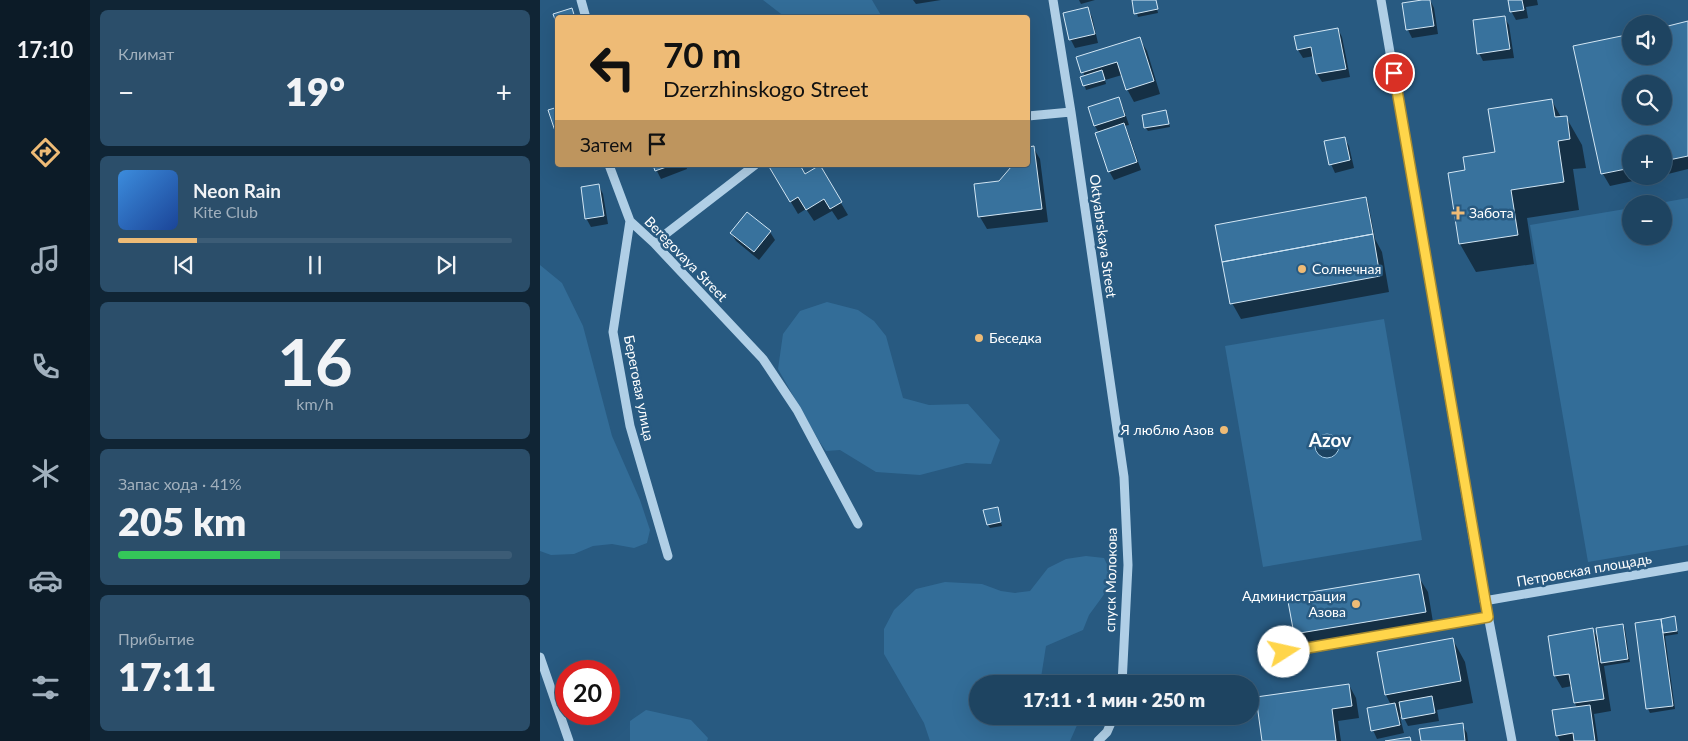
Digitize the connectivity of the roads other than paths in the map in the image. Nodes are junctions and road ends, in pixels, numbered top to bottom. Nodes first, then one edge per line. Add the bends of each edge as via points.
1 (581, 0) edge
2 (1052, 0) edge
3 (1381, 0) edge
4 (585, 15) edge
5 (1071, 112) junction
6 (1030, 116) edge
7 (610, 167) edge
8 (752, 167) edge
9 (630, 221) junction
10 (654, 243) junction
11 (1124, 477) joint
12 (858, 524) dead end
13 (668, 556) dead end
14 (1688, 566) edge
15 (1484, 601) junction
16 (1488, 617) junction
17 (1284, 652) dead end
18 (540, 656) edge
19 (1122, 675) edge
20 (1110, 725) edge
21 (569, 741) edge
22 (1098, 741) edge
23 (1512, 741) edge

1 - 4 street
2 - 5 street, Oktyabrskaya Street
3 - 15 street
5 - 6 street
5 - 11 street, Oktyabrskaya Street
7 - 9 street, Beregovaya Street
8 - 10 street
9 - 10 street, Beregovaya Street
9 - 13 street, Береговая улица via 613,332 630,426
10 - 12 street, Beregovaya Street via 763,359 797,410
11 - 19 street, спуск Молокова via 1128,565
14 - 15 street, Петровская площадь
15 - 16 street
16 - 17 street
16 - 23 street
18 - 21 street
20 - 22 street

